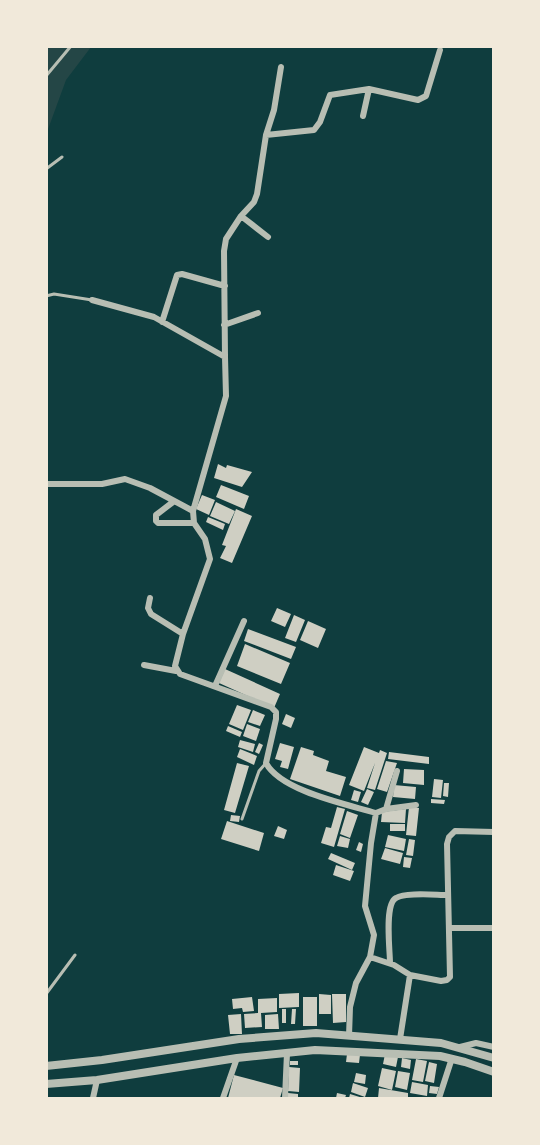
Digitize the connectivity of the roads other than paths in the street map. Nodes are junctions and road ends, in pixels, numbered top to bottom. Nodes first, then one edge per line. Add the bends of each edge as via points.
1 (71, 46) edge
2 (440, 50) dead end
3 (281, 67) dead end
4 (46, 76) edge
5 (369, 89) junction
6 (363, 116) dead end
7 (266, 135) junction
8 (62, 157) dead end
9 (46, 169) edge
10 (240, 216) junction
11 (268, 237) dead end
12 (225, 286) junction
13 (46, 297) edge
14 (92, 300) joint
15 (258, 313) dead end
16 (162, 322) junction
17 (224, 325) junction
18 (225, 357) junction
19 (46, 484) edge
20 (173, 502) junction
21 (193, 512) junction
22 (194, 523) junction
23 (150, 598) dead end
24 (244, 621) dead end
25 (183, 634) junction
26 (144, 665) dead end
27 (176, 671) junction
28 (215, 686) junction
29 (266, 763) junction
30 (397, 771) dead end
31 (416, 804) dead end
32 (387, 809) junction
33 (376, 813) junction
34 (242, 819) dead end
35 (494, 831) edge
36 (448, 895) junction
37 (449, 928) junction
38 (494, 928) edge
39 (75, 955) dead end
40 (370, 957) junction
41 (390, 963) junction
42 (410, 975) junction
43 (46, 994) edge
44 (349, 1036) junction
45 (400, 1039) junction
46 (460, 1047) junction
47 (494, 1047) edge
48 (287, 1053) junction
49 (237, 1058) junction
50 (452, 1058) junction
51 (494, 1058) edge
52 (46, 1066) edge
53 (494, 1072) edge
54 (97, 1080) junction
55 (46, 1084) edge
56 (93, 1098) edge
57 (223, 1098) edge
58 (285, 1098) edge
59 (439, 1098) edge

1 - 4 lane
2 - 5 street via 422,99
3 - 7 street
5 - 6 street
5 - 7 street via 330,95 314,130
7 - 10 street via 257,194
8 - 9 lane
10 - 11 street
10 - 12 street via 226,239
12 - 16 street via 177,275
12 - 17 street
13 - 14 lane via 54,294
14 - 16 street
15 - 17 street
16 - 18 street
17 - 18 street
18 - 21 street via 226,396
19 - 20 street via 102,484 125,478
20 - 21 street
20 - 22 street via 156,515 156,521
21 - 22 street
22 - 25 street via 205,539 210,559
23 - 25 street via 151,614
24 - 28 street
25 - 27 street
26 - 27 street
27 - 28 street
28 - 29 street via 276,712
29 - 33 street via 298,788
29 - 34 lane
30 - 32 street
31 - 32 street
32 - 33 street
33 - 40 street via 365,906 374,935
35 - 36 street via 452,832 447,844
36 - 37 street
36 - 41 street via 405,895 393,900 389,915
37 - 38 street
37 - 42 street via 450,977 441,981
39 - 43 lane
40 - 41 street
40 - 44 street via 356,983
41 - 42 street
42 - 45 street
44 - 45 street
44 - 52 street via 239,1039
45 - 46 street
46 - 47 street via 476,1043
46 - 51 street
48 - 49 street
48 - 50 street via 315,1050
48 - 58 street
49 - 54 street
49 - 57 street
50 - 53 street
50 - 59 street
54 - 55 street
54 - 56 street

